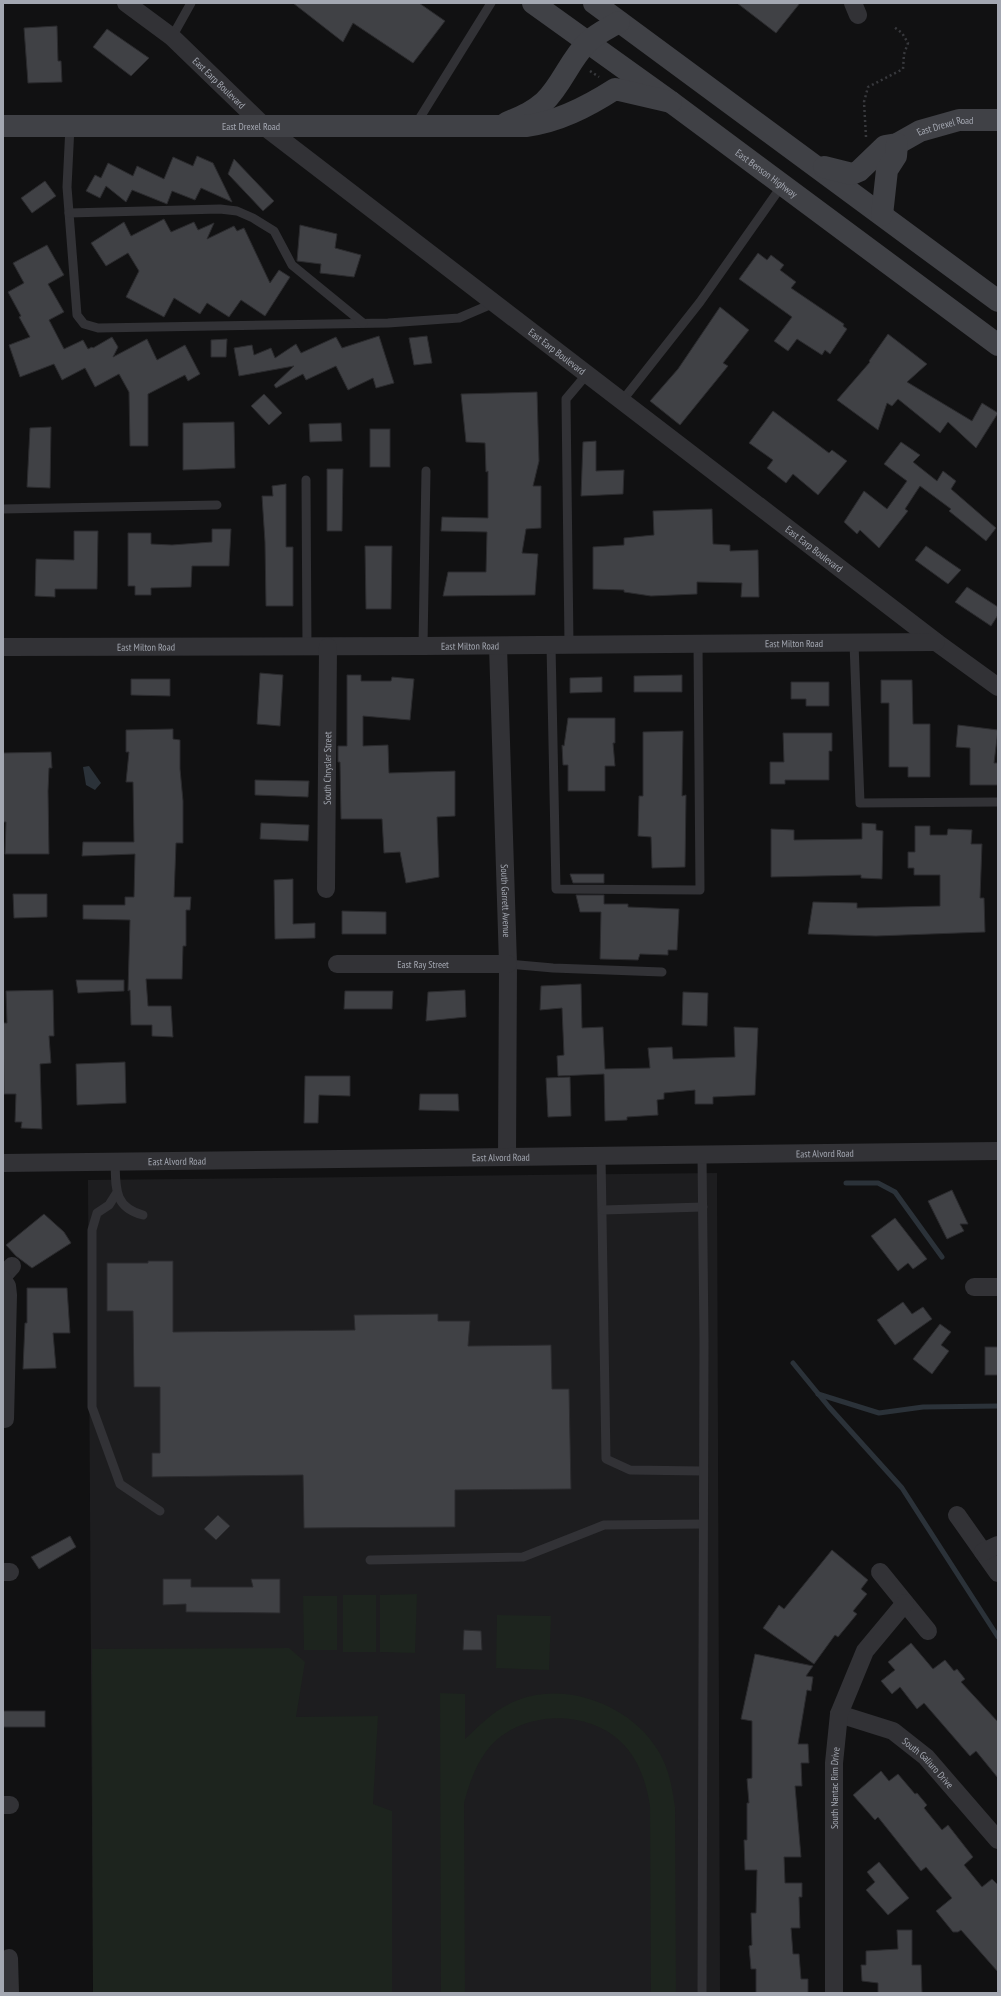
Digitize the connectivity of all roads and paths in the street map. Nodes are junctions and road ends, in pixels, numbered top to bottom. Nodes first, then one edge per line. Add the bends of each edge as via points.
1 (190, 3) edge
2 (491, 3) edge
3 (533, 3) edge
4 (594, 3) edge
5 (133, 5) edge
6 (619, 22) junction
7 (894, 27) dead end
8 (172, 37) junction
9 (588, 41) junction
10 (586, 68) dead end
11 (600, 78) dead end
12 (671, 102) junction
13 (998, 120) edge
14 (3, 126) edge
15 (70, 126) junction
16 (415, 126) junction
17 (500, 126) junction
18 (265, 127) junction
19 (866, 142) dead end
20 (897, 144) junction
21 (814, 164) junction
22 (783, 184) junction
23 (69, 212) junction
24 (882, 215) junction
25 (998, 301) edge
26 (494, 303) junction
27 (363, 323) junction
28 (998, 345) edge
29 (587, 374) junction
30 (622, 401) junction
31 (426, 471) dead end
32 (306, 480) dead end
33 (217, 505) dead end
34 (3, 509) edge
35 (936, 642) junction
36 (854, 643) junction
37 (698, 644) junction
38 (569, 645) junction
39 (424, 646) junction
40 (498, 646) junction
41 (551, 646) junction
42 (307, 647) junction
43 (328, 647) junction
44 (3, 648) edge
45 (998, 687) edge
46 (998, 802) edge
47 (326, 889) dead end
48 (338, 964) dead end
49 (508, 964) junction
50 (662, 972) dead end
51 (998, 1151) edge
52 (702, 1155) junction
53 (601, 1156) junction
54 (507, 1157) junction
55 (115, 1162) junction
56 (3, 1163) edge
57 (116, 1194) junction
58 (703, 1207) junction
59 (603, 1210) junction
60 (143, 1215) dead end
61 (6, 1274) edge
62 (974, 1287) dead end
63 (998, 1287) edge
64 (5, 1418) dead end
65 (702, 1471) junction
66 (160, 1511) dead end
67 (957, 1515) dead end
68 (703, 1524) junction
69 (990, 1548) edge
70 (370, 1560) dead end
71 (880, 1572) dead end
72 (998, 1573) edge
73 (905, 1603) junction
74 (928, 1631) dead end
75 (839, 1714) junction
76 (998, 1840) edge
77 (9, 1958) dead end
78 (10, 1993) edge
79 (702, 1993) edge
80 (834, 1993) edge

1 - 8 lane
2 - 16 lane
3 - 9 street, East Benson Highway
4 - 6 street
5 - 8 street, East Earp Boulevard
6 - 9 street
6 - 21 street
7 - 19 path via 902,33 908,43 903,69 868,87 864,102
8 - 18 street, East Earp Boulevard
9 - 12 street, East Benson Highway
9 - 17 street via 544,102 529,113
10 - 11 path
12 - 17 street, East Drexel Road via 615,89 583,108 550,122 526,126
12 - 22 street, East Benson Highway
13 - 20 street, East Drexel Road via 959,120 920,131
14 - 15 street, East Drexel Road
15 - 18 street, East Drexel Road
15 - 23 lane via 67,187
16 - 17 street, East Drexel Road
16 - 18 street, East Drexel Road
18 - 26 street, East Earp Boulevard
20 - 21 street, East Drexel Road via 885,146 859,171 852,174
20 - 24 street via 896,156 888,170
21 - 24 street
22 - 28 street, East Benson Highway
22 - 30 lane via 700,302
23 - 27 lane via 220,209 237,211 274,232 292,264
23 - 27 lane via 77,315 84,324 98,328
24 - 25 street
26 - 27 lane via 459,318
26 - 29 street, East Earp Boulevard
29 - 30 street, East Earp Boulevard
29 - 38 lane via 566,399
30 - 35 street, East Earp Boulevard
31 - 39 lane
32 - 42 lane
33 - 34 lane
35 - 36 street, East Milton Road
35 - 45 street, East Earp Boulevard
36 - 37 street, East Milton Road
36 - 46 lane via 860,803
37 - 38 street, East Milton Road
37 - 41 lane via 700,890 556,889
38 - 41 street, East Milton Road
39 - 40 street, East Milton Road
39 - 43 street, East Milton Road
40 - 41 street, East Milton Road
40 - 49 street, South Garrett Avenue
42 - 43 street, East Milton Road
42 - 44 street, East Milton Road
43 - 47 street, South Chrysler Street
48 - 49 street, East Ray Street
49 - 50 lane
49 - 54 street, South Garrett Avenue
51 - 52 street, East Alvord Road
52 - 53 street, East Alvord Road
52 - 58 lane
53 - 54 street, East Alvord Road
53 - 59 lane
54 - 55 street, East Alvord Road
55 - 56 street, East Alvord Road
55 - 57 lane
57 - 60 lane via 126,1208
57 - 66 lane via 109,1205 97,1213 92,1230 92,1407 120,1484
58 - 59 lane
58 - 65 lane
59 - 65 lane via 606,1459 630,1470
61 - 64 street via 8,1294
62 - 63 street
65 - 68 lane
67 - 69 street
68 - 70 lane via 604,1525 523,1557
68 - 79 lane
69 - 72 street
71 - 73 street
73 - 74 street
73 - 75 street, South Nantac Rim Drive via 865,1651
75 - 76 street, South Galiuro Drive via 893,1731 926,1757
75 - 80 street, South Nantac Rim Drive via 834,1763
77 - 78 street

